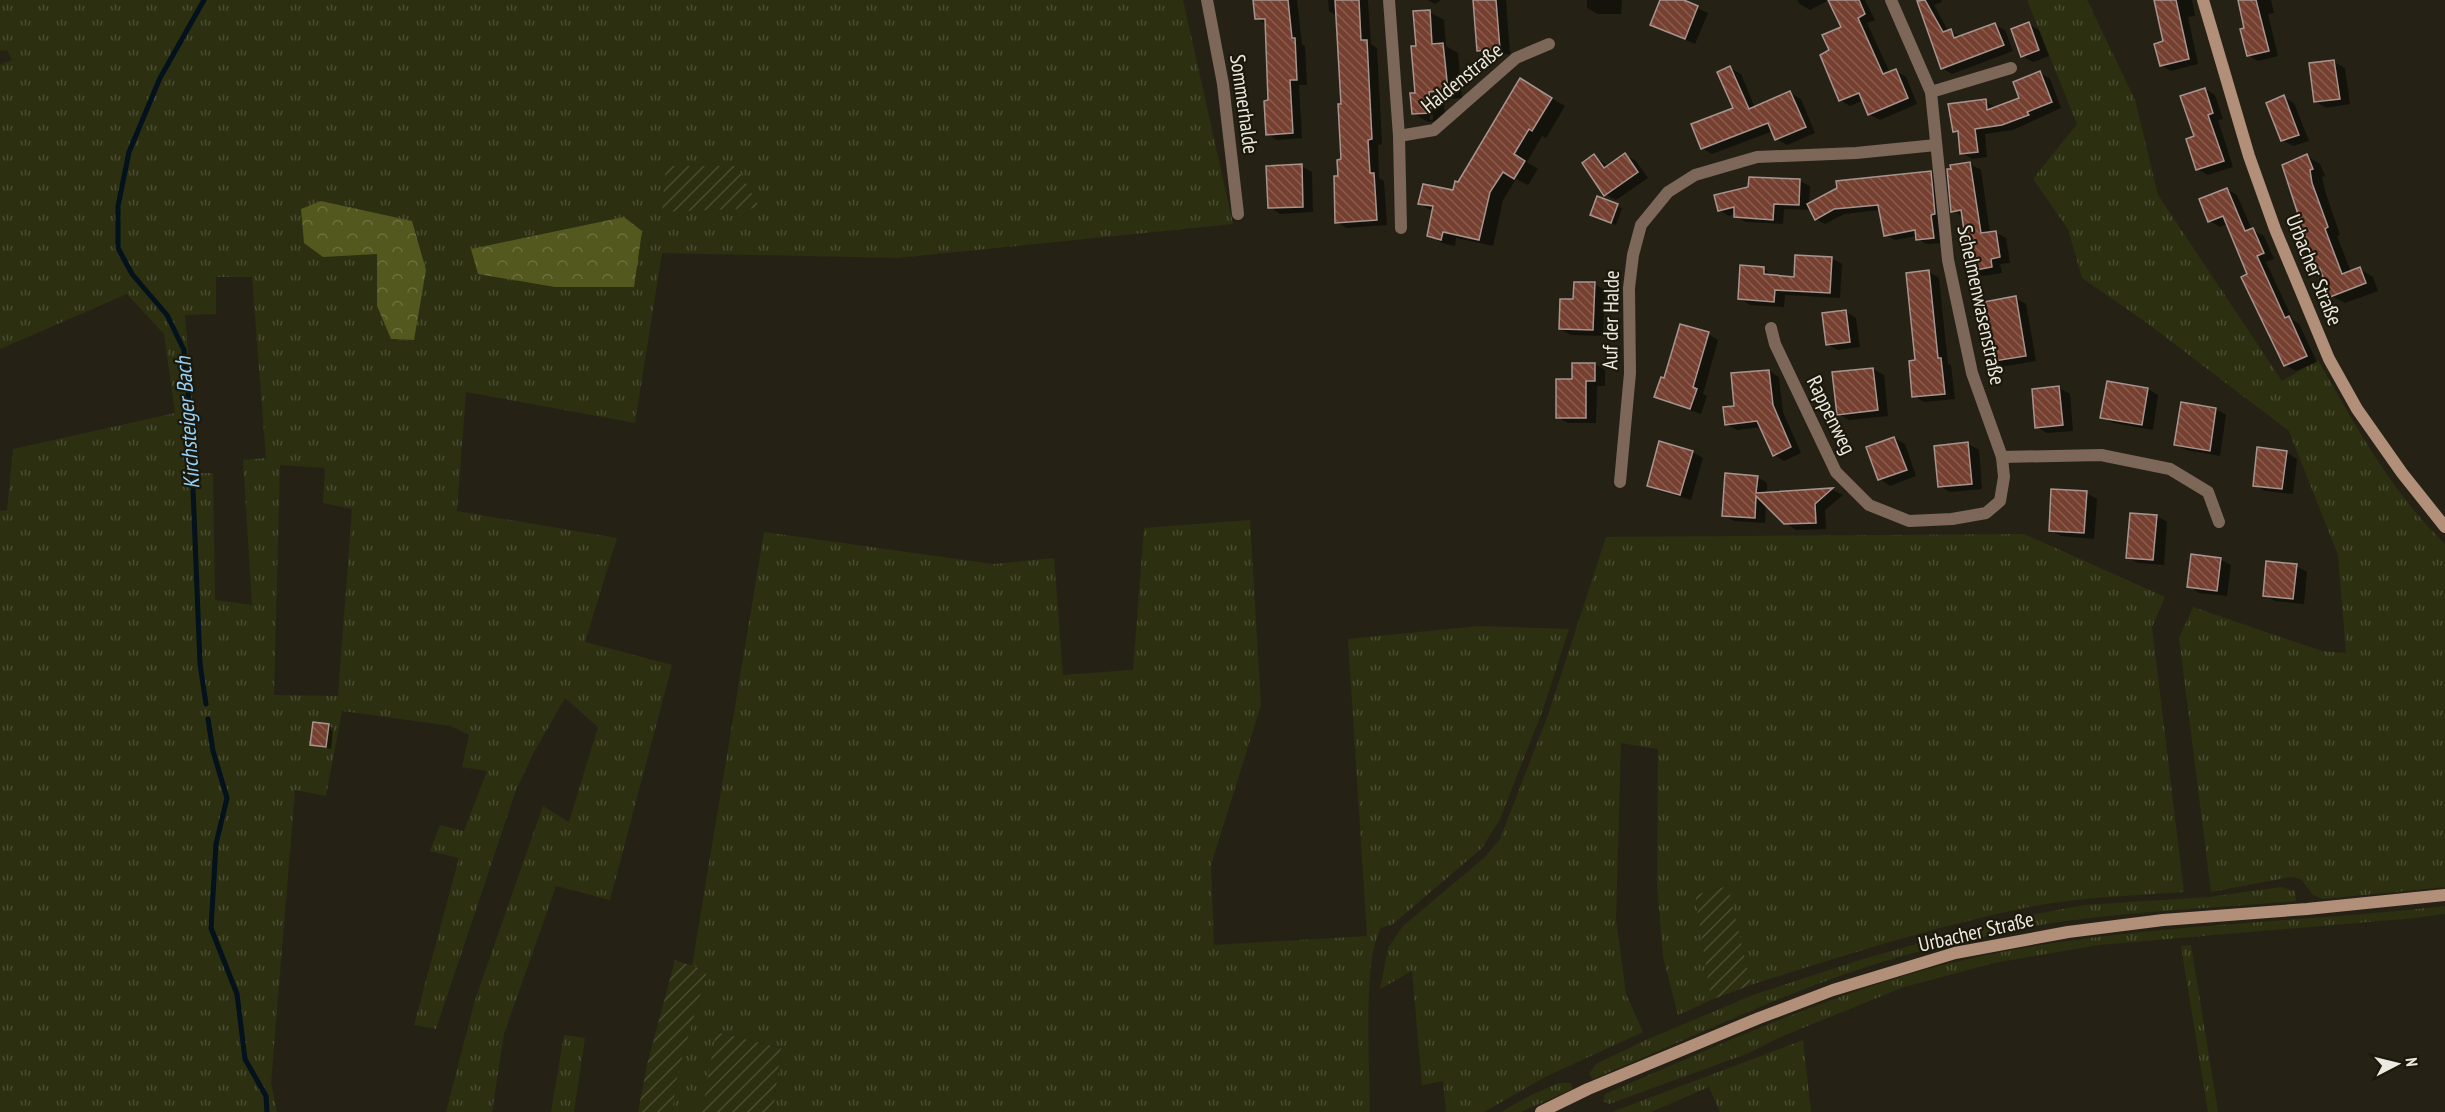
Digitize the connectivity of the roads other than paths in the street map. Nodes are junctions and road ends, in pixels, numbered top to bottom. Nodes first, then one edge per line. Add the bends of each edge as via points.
1 (1207, 0) edge
2 (1389, 0) edge
3 (1891, 0) edge
4 (2203, 0) edge
5 (1549, 44) dead end
6 (2011, 68) dead end
7 (1931, 92) junction
8 (1399, 136) junction
9 (1936, 145) junction
10 (1238, 214) dead end
11 (1401, 228) dead end
12 (1771, 328) dead end
13 (2002, 457) junction
14 (1620, 482) dead end
15 (2219, 522) dead end
16 (2445, 527) edge
17 (2445, 895) edge
18 (1541, 1112) edge

1 - 10 street, Sommerhalde via 1223,84
2 - 8 street, Haldenstraße
3 - 7 street, Schelmenwasenstraße
4 - 16 street, Urbacher Straße via 2249,156 2329,359 2357,409
5 - 8 street, Haldenstraße via 1516,58 1434,130
6 - 7 street
7 - 9 street, Schelmenwasenstraße
8 - 11 street, Haldenstraße
9 - 13 street, Schelmenwasenstraße via 1950,271 1972,373
9 - 14 street, Auf der Halde via 1757,157 1695,175 1668,192 1641,225 1633,255 1629,288 1630,373
12 - 13 street, Rappenweg via 1836,472 1869,505 1909,521 1986,513 2000,501
13 - 15 street via 2101,455 2170,469 2208,492
17 - 18 street, Urbacher Straße via 2163,920 1954,953 1833,990 1759,1018

